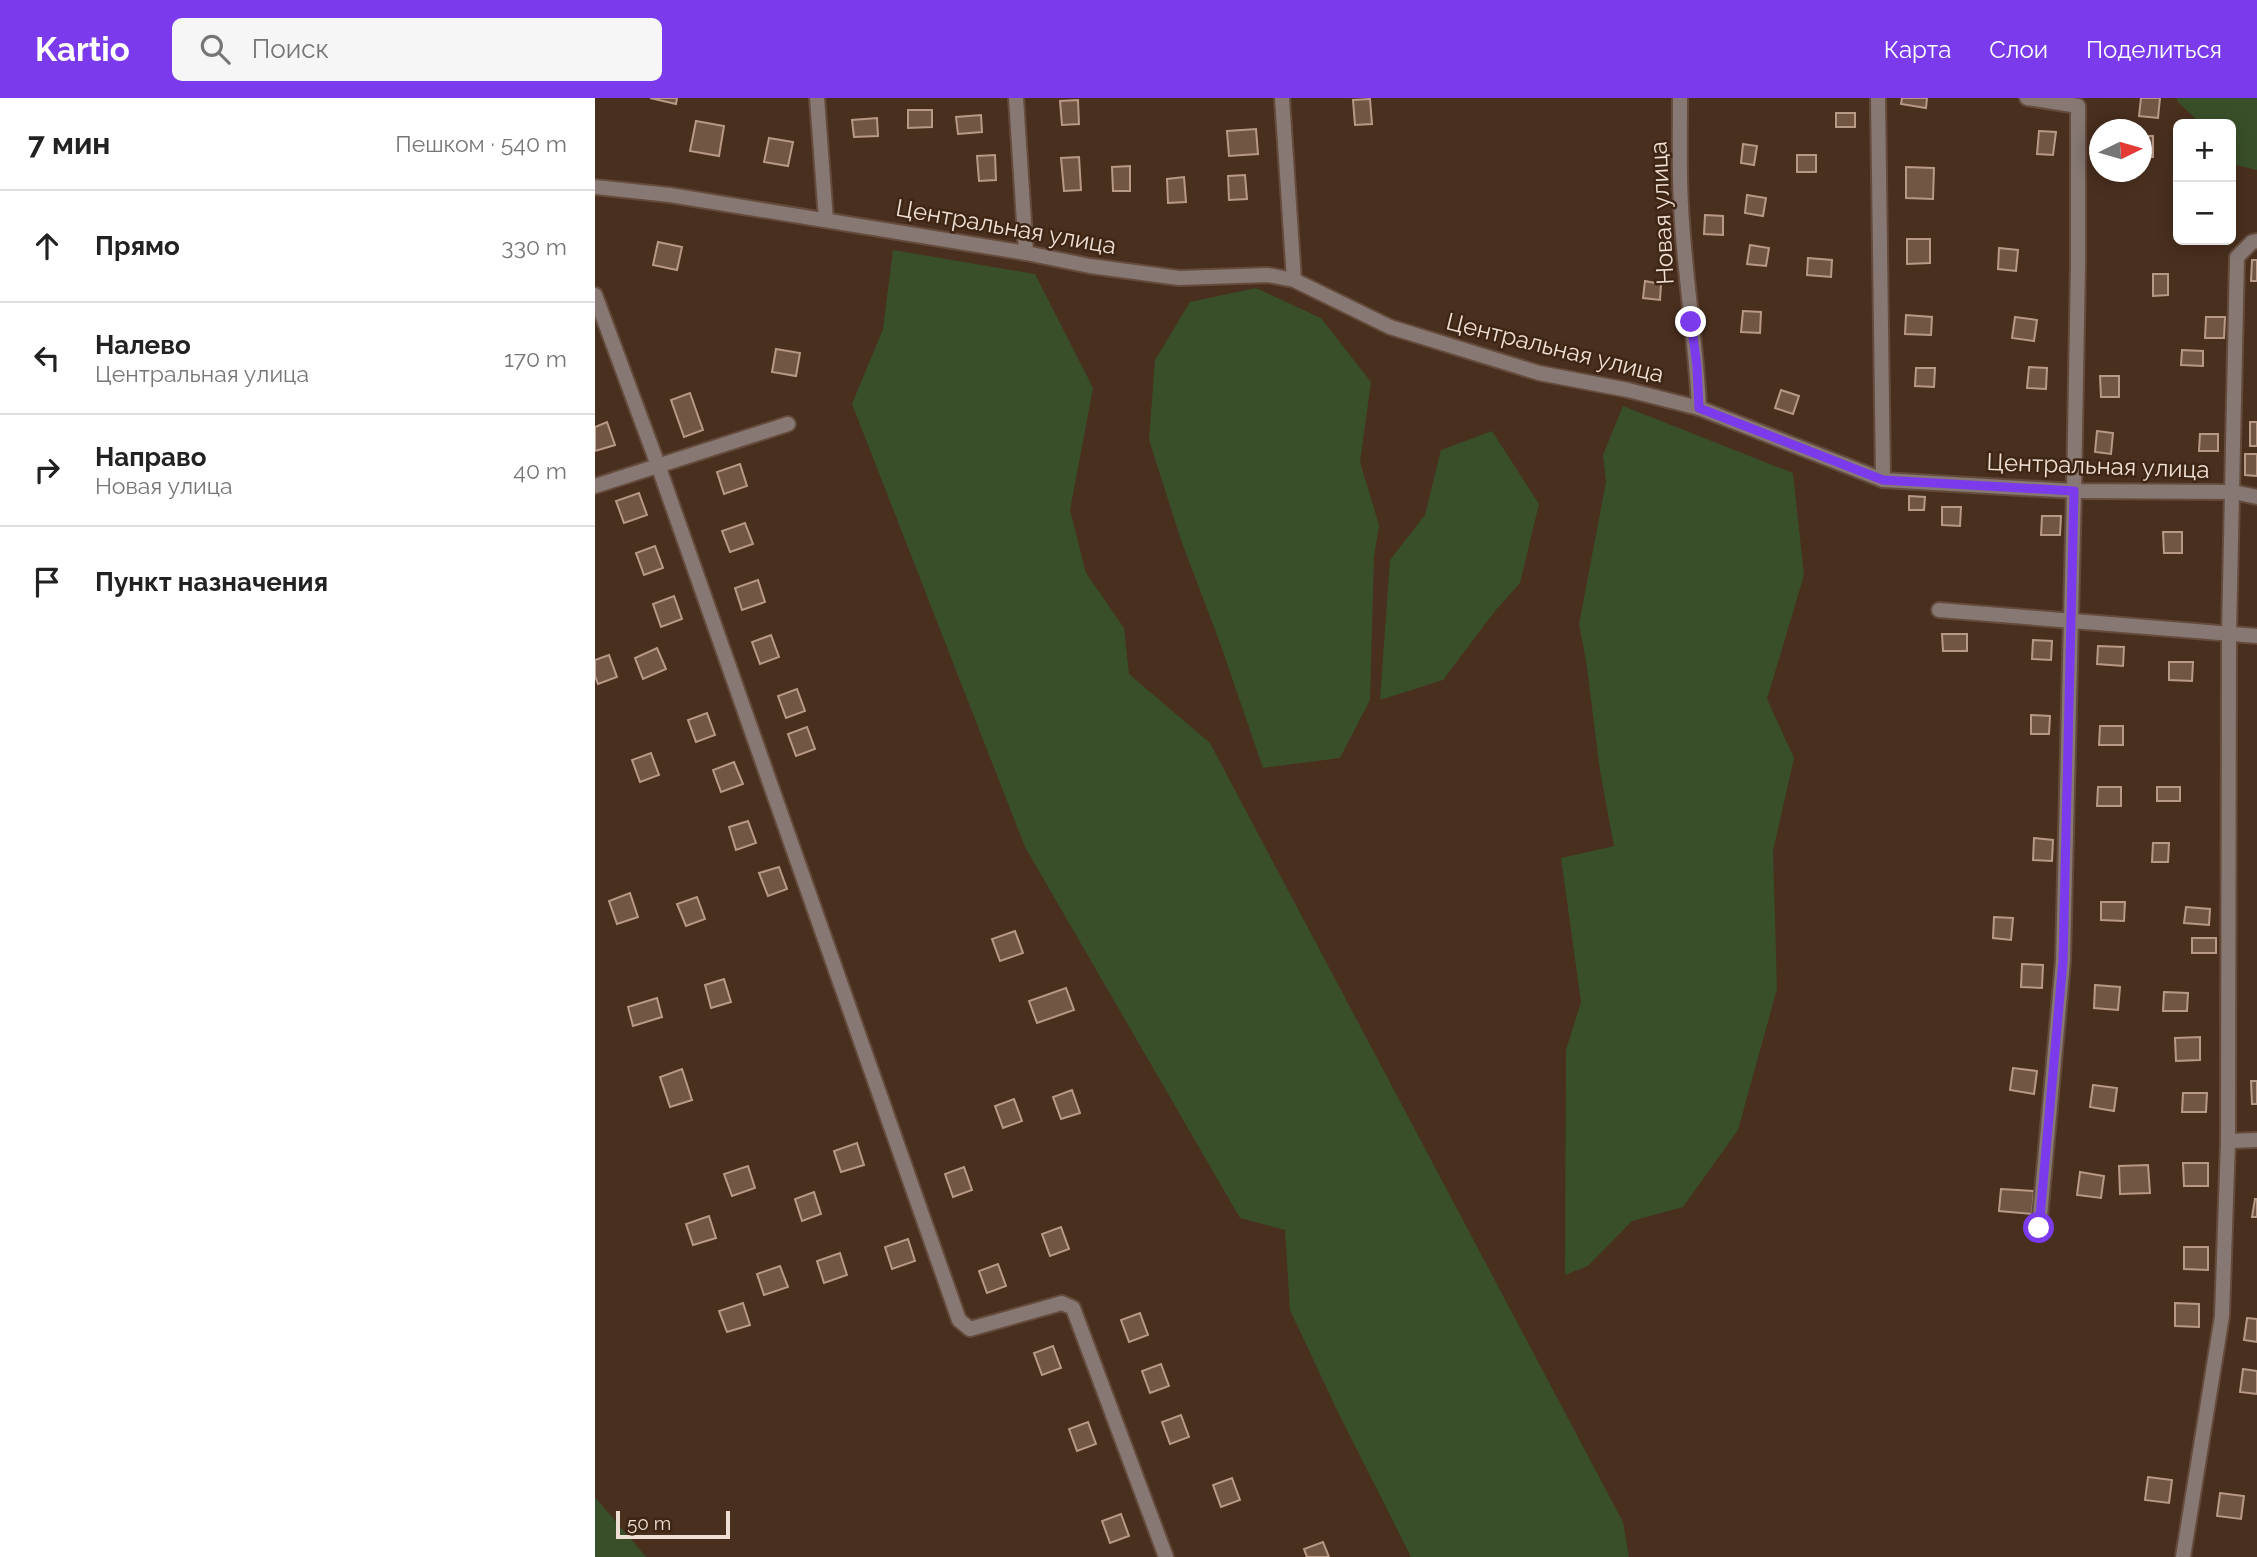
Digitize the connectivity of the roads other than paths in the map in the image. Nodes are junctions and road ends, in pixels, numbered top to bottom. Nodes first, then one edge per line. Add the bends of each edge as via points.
1 (817, 98) edge
2 (1016, 98) edge
3 (1282, 98) edge
4 (1680, 98) edge
5 (1878, 98) edge
6 (2027, 98) edge
7 (2079, 101) edge
8 (595, 187) edge
9 (826, 220) junction
10 (2257, 241) edge
11 (1025, 253) junction
12 (1294, 280) junction
13 (595, 295) edge
14 (1699, 408) junction
15 (787, 424) dead end
16 (658, 466) junction
17 (1883, 480) junction
18 (595, 486) edge
19 (2074, 491) junction
20 (2233, 492) junction
21 (2257, 497) edge
22 (1939, 610) dead end
23 (2071, 622) junction
24 (2229, 634) junction
25 (2257, 636) edge
26 (2257, 1140) edge
27 (2228, 1141) junction
28 (2039, 1228) dead end
29 (1166, 1557) edge
30 (2183, 1557) edge

1 - 9 street
2 - 11 street
3 - 12 street
4 - 14 street, Новая улица via 1681,206
5 - 17 street
6 - 7 street
7 - 19 street
8 - 9 street, Центральная улица
9 - 11 street, Центральная улица
10 - 20 street via 2237,257
11 - 12 street, Центральная улица via 1179,278 1268,275
12 - 14 street, Центральная улица via 1390,327 1539,373
13 - 16 street
14 - 17 street, Центральная улица
15 - 16 street
16 - 18 street
16 - 29 street via 960,1320 970,1329 1062,1303 1073,1308
17 - 19 street, Центральная улица
19 - 20 street, Центральная улица
19 - 23 street
20 - 21 street, Центральная улица
20 - 24 street
22 - 23 street
23 - 24 street
23 - 28 street via 2063,961
24 - 25 street
24 - 27 street
26 - 27 street
27 - 30 street via 2222,1316

